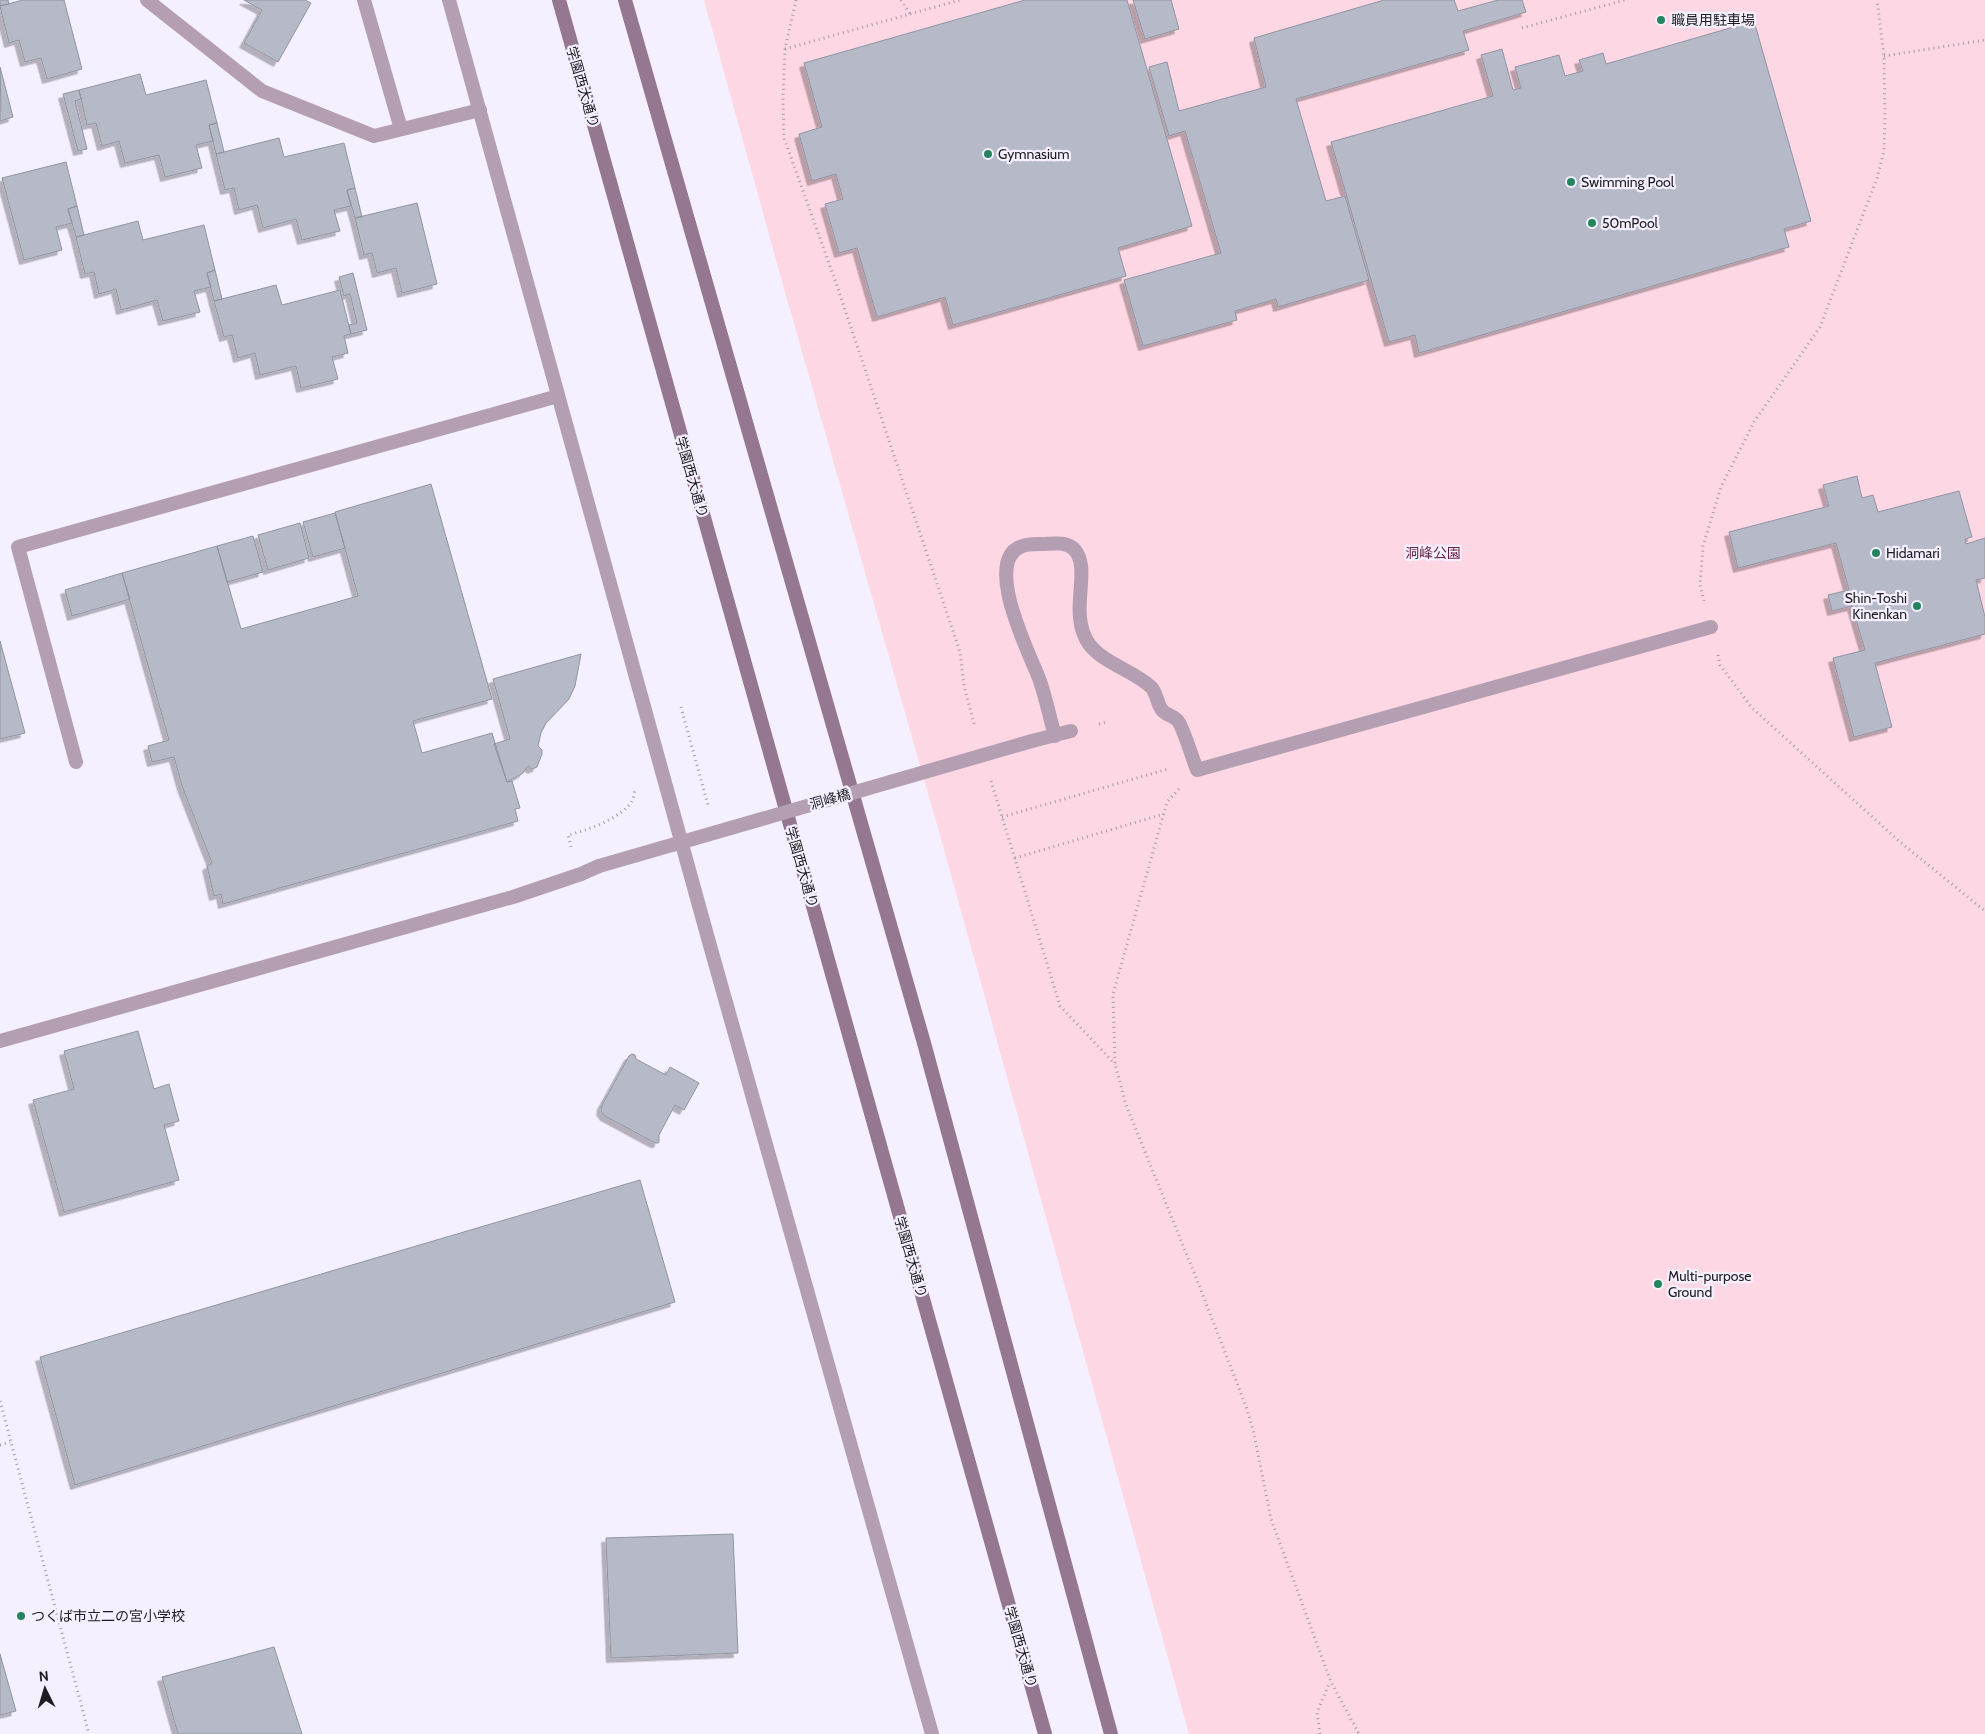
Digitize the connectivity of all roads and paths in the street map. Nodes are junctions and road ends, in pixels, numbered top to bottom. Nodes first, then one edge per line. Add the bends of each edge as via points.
1 (148, 0) edge
2 (364, 0) edge
3 (449, 0) edge
4 (559, 0) edge
5 (625, 0) edge
6 (796, 0) edge
7 (901, 0) edge
8 (960, 0) edge
9 (1625, 0) edge
10 (1877, 0) edge
11 (910, 14) junction
12 (1522, 28) dead end
13 (1985, 40) edge
14 (785, 49) junction
15 (1884, 56) junction
16 (480, 110) junction
17 (400, 129) junction
18 (558, 396) junction
19 (1711, 627) junction
20 (681, 707) dead end
21 (1107, 722) dead end
22 (1097, 725) dead end
23 (976, 731) dead end
24 (1071, 731) dead end
25 (1055, 736) junction
26 (76, 762) dead end
27 (1196, 766) junction
28 (991, 779) dead end
29 (637, 784) dead end
30 (1164, 814) junction
31 (1002, 817) junction
32 (716, 832) junction
33 (1015, 858) junction
34 (580, 874) junction
35 (1985, 911) edge
36 (0, 1041) edge
37 (1115, 1064) junction
38 (0, 1401) edge
39 (10, 1442) junction
40 (0, 1445) edge
41 (1331, 1682) junction
42 (90, 1734) edge
43 (932, 1734) edge
44 (1045, 1734) edge
45 (1111, 1734) edge
46 (1320, 1734) edge
47 (1359, 1734) edge

1 - 17 street via 262,91 374,136
2 - 17 street
3 - 16 street
4 - 44 main road, 学園西大通り
5 - 45 main road via 924,1042
6 - 14 path
7 - 11 path
8 - 11 path
9 - 12 path
10 - 15 path
11 - 14 path
13 - 15 path
14 - 23 path via 784,138 960,652 964,686
15 - 19 path via 1884,150 1877,178 1820,327 1754,422 1721,487 1703,546 1700,585
16 - 17 street
16 - 18 street
18 - 26 street via 18,547
18 - 43 street
19 - 27 street
19 - 35 path via 1720,665 1752,708 1900,842
20 - 32 path
21 - 22 path
24 - 25 street, 洞峰橋
25 - 27 street via 1006,588 1010,558 1017,549 1026,545 1063,544 1078,555 1082,575 1078,614 1088,642 1096,652 1152,688 1162,710 1178,721
25 - 32 street, 洞峰橋, bridge
27 - 30 path via 1167,802
27 - 31 path
28 - 31 path
29 - 34 path via 625,809 592,829 568,836
30 - 33 path
30 - 37 path via 1113,994
31 - 33 path
32 - 34 street, 洞峰橋, bridge
33 - 37 path via 1060,1006
34 - 36 street, 洞峰橋 via 513,897
37 - 41 path via 1126,1105 1246,1409 1271,1519
38 - 39 path
39 - 40 path
39 - 42 path
41 - 46 path via 1316,1712
41 - 47 path

